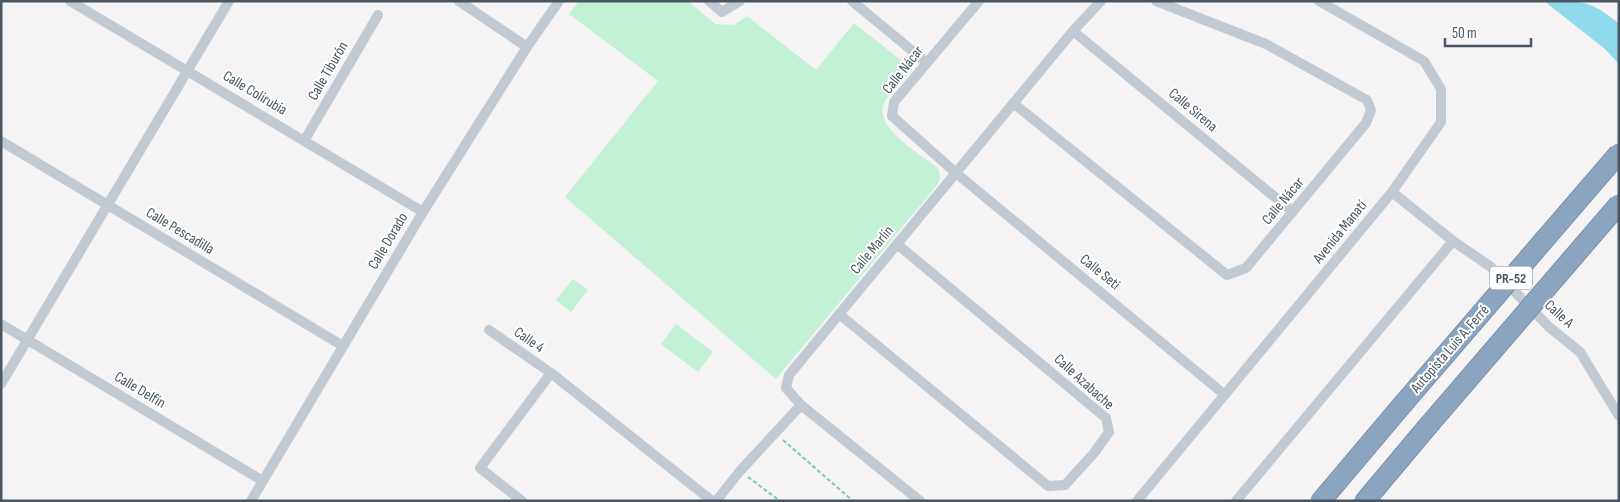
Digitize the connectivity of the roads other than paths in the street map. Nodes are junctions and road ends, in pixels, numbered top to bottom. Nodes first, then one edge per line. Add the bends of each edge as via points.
1 (70, 1) edge
2 (229, 1) edge
3 (459, 1) edge
4 (559, 1) edge
5 (709, 1) edge
6 (740, 1) edge
7 (979, 1) edge
8 (1101, 1) edge
9 (1156, 1) edge
10 (1319, 1) edge
11 (854, 2) edge
12 (378, 15) dead end
13 (1074, 31) junction
14 (526, 46) junction
15 (927, 63) junction
16 (188, 70) junction
17 (1013, 103) junction
18 (304, 141) junction
19 (1, 142) edge
20 (1619, 153) edge
21 (956, 173) junction
22 (1392, 192) junction
23 (107, 204) junction
24 (1619, 204) edge
25 (423, 212) junction
26 (1293, 212) junction
27 (1453, 240) junction
28 (897, 244) junction
29 (839, 314) junction
30 (1, 324) edge
31 (489, 330) dead end
32 (28, 340) junction
33 (343, 346) junction
34 (551, 373) junction
35 (1, 384) edge
36 (1225, 395) junction
37 (801, 405) junction
38 (1619, 416) edge
39 (262, 481) junction
40 (251, 501) edge
41 (522, 501) edge
42 (712, 501) edge
43 (716, 501) edge
44 (920, 501) edge
45 (1137, 501) edge
46 (1236, 501) edge
47 (1321, 501) edge
48 (1365, 501) edge

1 - 16 street, Calle Colirubia
2 - 16 street
3 - 14 street
4 - 14 street, Calle Dorado
5 - 6 street via 722,12
7 - 15 street, Calle Nácar
8 - 13 street, Calle Marlín
9 - 26 street, Calle Nácar via 1266,44 1367,100 1371,110 1366,123
10 - 22 street, Avenida Manatí via 1424,60 1441,89 1441,122
11 - 15 street
12 - 18 street, Calle Tiburón
13 - 17 street, Calle Marlín
13 - 26 street, Calle Sirena
14 - 25 street, Calle Dorado
15 - 21 street, Calle Nácar via 894,102 892,116
16 - 18 street, Calle Colirubia
16 - 23 street
17 - 21 street, Calle Marlín
17 - 26 street, Calle Nácar via 1227,275 1246,268
18 - 25 street, Calle Colirubia
19 - 23 street, Calle Pescadilla
20 - 47 highway, Autopista Luis A. Ferré / PR-52, bridge
21 - 28 street, Calle Marlín
21 - 36 street, Calle Seti
22 - 27 street, Calle A
22 - 36 street, Avenida Manatí
23 - 32 street
23 - 33 street, Calle Pescadilla
24 - 48 highway, PR-52, bridge
25 - 33 street, Calle Dorado
27 - 38 street, Calle A via 1491,267 1549,327 1580,352
27 - 46 street
28 - 29 street, Calle Marlín
28 - 29 street, Calle Azabache via 1106,418 1109,432 1094,453 1065,485 1048,486
29 - 37 street, Calle Marlín via 789,375 786,388
30 - 32 street, Calle Delfín
31 - 34 street, Calle 4
32 - 35 street
32 - 39 street, Calle Delfín
33 - 39 street, Calle Dorado
34 - 41 street via 480,468
34 - 42 street, Calle 4
36 - 45 street, Avenida Manatí
37 - 43 street
37 - 44 street, Calle Marlín
39 - 40 street, Calle Dorado

